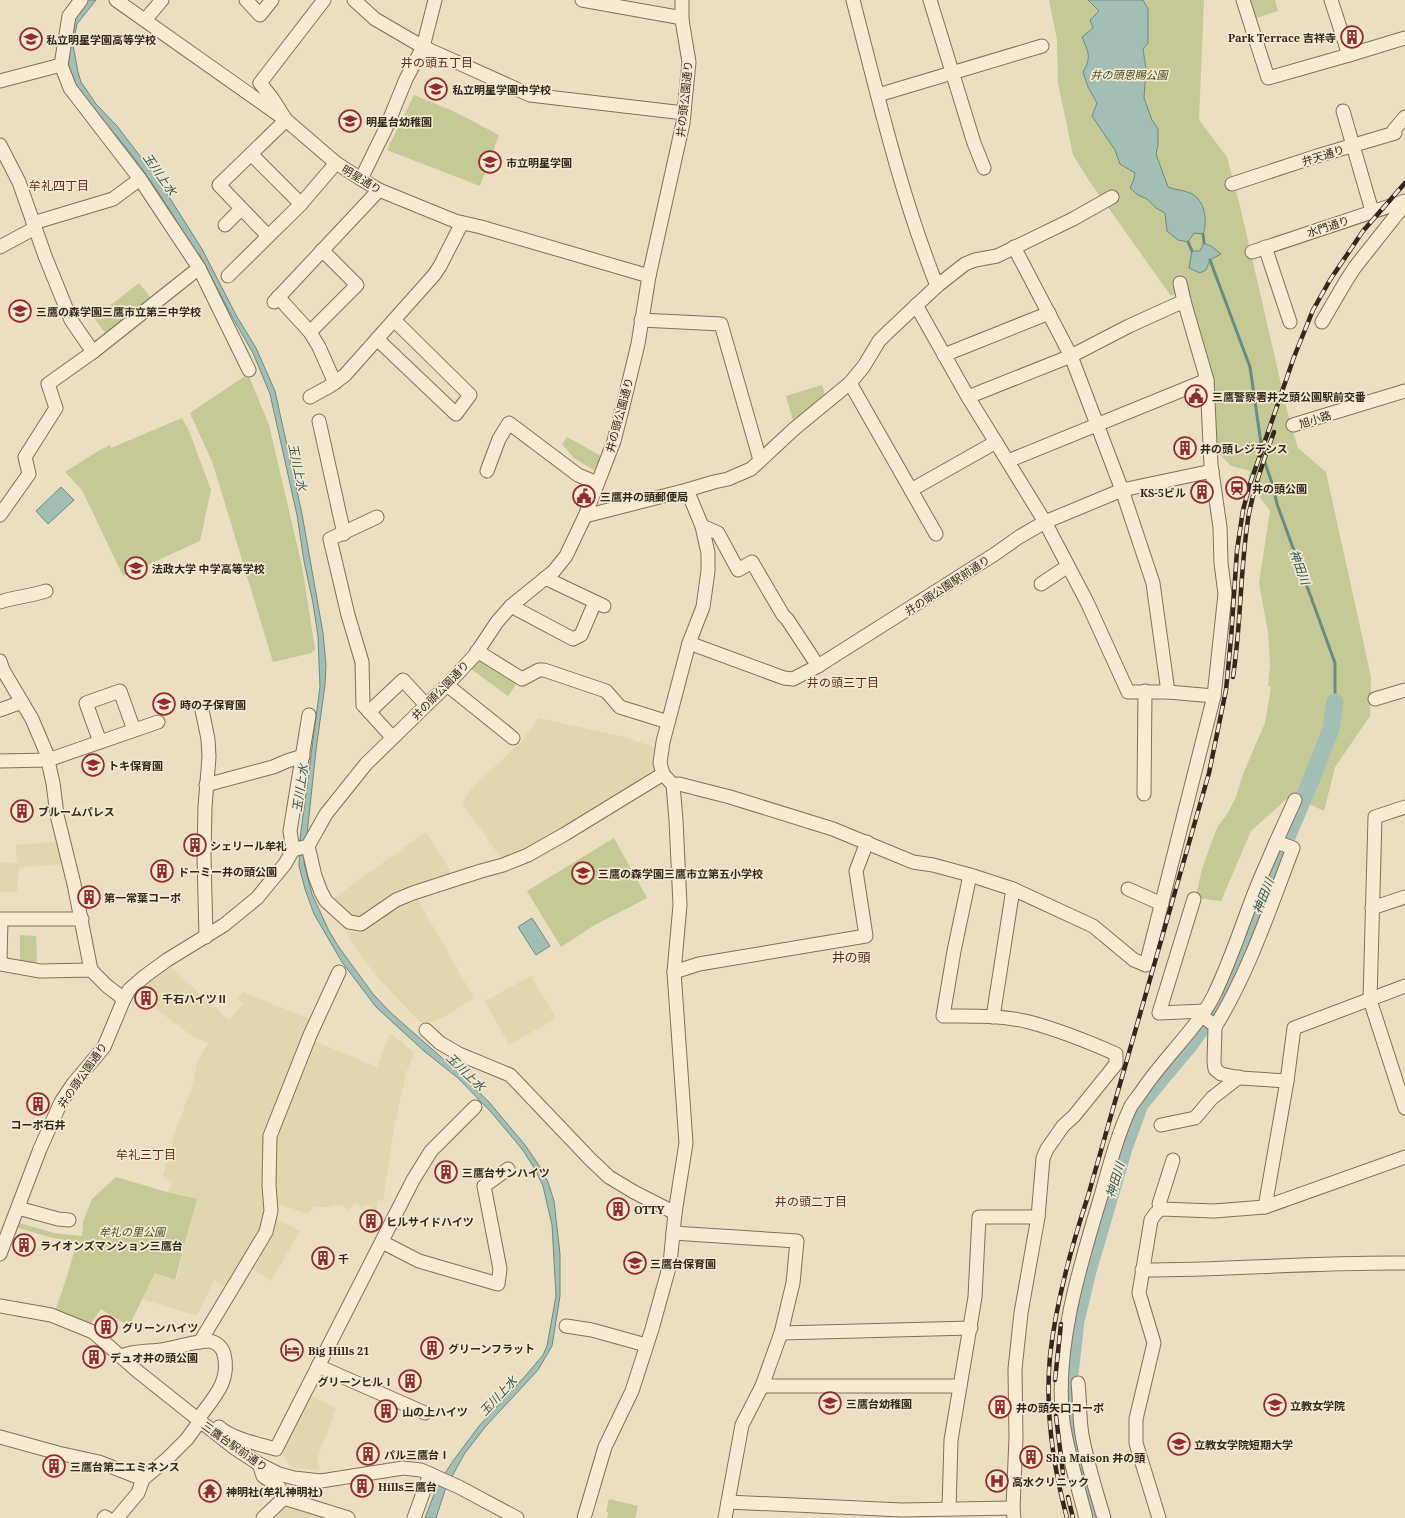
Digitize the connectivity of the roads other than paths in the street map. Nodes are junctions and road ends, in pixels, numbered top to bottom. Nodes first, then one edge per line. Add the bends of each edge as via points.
1 (81, 0) edge
2 (116, 0) edge
3 (162, 0) edge
4 (246, 0) edge
5 (272, 0) edge
6 (324, 0) edge
7 (435, 0) edge
8 (582, 0) edge
9 (682, 0) edge
10 (854, 0) edge
11 (930, 0) edge
12 (1243, 0) edge
13 (1331, 0) edge
14 (357, 1) edge
15 (145, 20) junction
16 (682, 20) junction
17 (1405, 38) edge
18 (1042, 46) dead end
19 (423, 47) junction
20 (1349, 55) junction
21 (61, 65) junction
22 (953, 73) junction
23 (0, 81) edge
24 (878, 95) junction
25 (1343, 111) dead end
26 (684, 113) junction
27 (1405, 117) edge
28 (286, 120) junction
29 (0, 145) edge
30 (1353, 146) junction
31 (251, 154) junction
32 (336, 163) junction
33 (984, 168) dead end
34 (140, 179) junction
35 (361, 179) junction
36 (1232, 184) dead end
37 (379, 190) junction
38 (1112, 197) dead end
39 (1405, 203) edge
40 (301, 204) junction
41 (241, 209) junction
42 (1372, 211) junction
43 (462, 223) junction
44 (225, 225) dead end
45 (34, 226) junction
46 (268, 236) junction
47 (0, 247) edge
48 (1014, 247) junction
49 (1265, 247) junction
50 (322, 250) junction
51 (1252, 252) dead end
52 (200, 268) junction
53 (228, 276) dead end
54 (649, 276) junction
55 (1180, 283) dead end
56 (937, 286) junction
57 (1184, 301) junction
58 (916, 305) junction
59 (1049, 313) junction
60 (394, 320) junction
61 (641, 320) junction
62 (1290, 322) dead end
63 (1322, 322) dead end
64 (310, 332) junction
65 (376, 339) junction
66 (93, 352) junction
67 (944, 355) junction
68 (1071, 356) junction
69 (249, 370) dead end
70 (1207, 380) junction
71 (335, 383) junction
72 (850, 383) junction
73 (1405, 391) edge
74 (310, 397) dead end
75 (968, 397) junction
76 (319, 421) dead end
77 (1098, 425) junction
78 (1293, 425) dead end
79 (996, 442) junction
80 (760, 460) junction
81 (1008, 461) junction
82 (487, 471) dead end
83 (1212, 471) junction
84 (597, 484) junction
85 (687, 490) junction
86 (911, 490) junction
87 (1122, 490) junction
88 (0, 515) edge
89 (377, 516) dead end
90 (585, 516) junction
91 (1045, 522) junction
92 (702, 526) junction
93 (344, 534) junction
94 (936, 534) dead end
95 (1068, 566) junction
96 (545, 578) junction
97 (1041, 584) dead end
98 (46, 591) dead end
99 (0, 602) edge
100 (511, 606) junction
101 (689, 643) junction
102 (477, 651) junction
103 (0, 661) edge
104 (818, 666) junction
105 (447, 685) junction
106 (1405, 690) edge
107 (1145, 691) junction
108 (1168, 692) junction
109 (1214, 696) junction
110 (1375, 699) dead end
111 (22, 702) junction
112 (426, 705) junction
113 (0, 710) edge
114 (202, 710) dead end
115 (368, 712) junction
116 (309, 715) dead end
117 (158, 722) dead end
118 (668, 722) junction
119 (134, 730) junction
120 (392, 737) junction
121 (513, 738) dead end
122 (100, 742) junction
123 (303, 756) junction
124 (48, 760) junction
125 (0, 761) edge
126 (663, 774) junction
127 (206, 785) junction
128 (673, 785) junction
129 (1144, 794) dead end
130 (1295, 800) dead end
131 (1405, 807) edge
132 (867, 842) junction
133 (1281, 844) junction
134 (301, 848) junction
135 (970, 875) junction
136 (1013, 888) junction
137 (1128, 889) dead end
138 (1405, 897) edge
139 (1194, 899) dead end
140 (1162, 904) junction
141 (1372, 908) junction
142 (82, 919) junction
143 (206, 937) junction
144 (0, 961) edge
145 (0, 964) edge
146 (91, 970) junction
147 (339, 972) dead end
148 (674, 972) junction
149 (1405, 986) edge
150 (124, 999) junction
151 (1370, 1000) junction
152 (1202, 1013) junction
153 (993, 1017) junction
154 (1214, 1026) junction
155 (426, 1030) dead end
156 (1239, 1077) junction
157 (1287, 1081) junction
158 (475, 1107) dead end
159 (1405, 1108) edge
160 (1161, 1125) dead end
161 (1405, 1157) edge
162 (1173, 1160) dead end
163 (508, 1169) dead end
164 (1265, 1207) junction
165 (18, 1208) junction
166 (1161, 1210) junction
167 (675, 1213) junction
168 (1038, 1217) junction
169 (69, 1220) dead end
170 (673, 1234) junction
171 (382, 1242) junction
172 (0, 1254) edge
173 (1405, 1263) edge
174 (1142, 1270) junction
175 (0, 1306) edge
176 (566, 1326) dead end
177 (971, 1328) junction
178 (781, 1333) junction
179 (200, 1342) junction
180 (646, 1345) junction
181 (121, 1356) junction
182 (318, 1366) junction
183 (1078, 1383) dead end
184 (762, 1386) junction
185 (960, 1386) junction
186 (425, 1413) dead end
187 (199, 1420) junction
188 (0, 1437) edge
189 (258, 1464) junction
190 (434, 1475) junction
191 (143, 1479) junction
192 (284, 1498) junction
193 (728, 1502) junction
194 (949, 1509) junction
195 (841, 1513) edge
196 (1014, 1513) edge
197 (117, 1518) edge
198 (263, 1518) edge
199 (348, 1518) edge
200 (414, 1518) edge
201 (517, 1518) edge
202 (584, 1518) edge
203 (725, 1518) edge
204 (1086, 1518) edge
205 (1104, 1518) edge
206 (1159, 1518) edge

1 - 21 street via 69,16
2 - 15 street, 明星通り
3 - 15 street
4 - 5 street via 260,15
6 - 28 street via 260,83
7 - 19 street
8 - 16 street
9 - 16 street, 井の頭公園通り
10 - 24 street
11 - 22 street
12 - 20 street via 1268,78
13 - 20 street
14 - 19 street via 375,19
15 - 28 street, 明星通り
16 - 26 street, 井の頭公園通り via 689,62
17 - 20 street
18 - 22 street
19 - 26 street via 530,96
19 - 35 street
21 - 23 street
21 - 34 street via 70,88
22 - 24 street
22 - 33 street
24 - 56 street via 899,172
25 - 30 street
26 - 54 street, 井の頭公園通り
27 - 30 street, 弁天通り via 1395,132
28 - 31 street
28 - 32 street, 明星通り
29 - 45 street via 19,182
30 - 36 street, 弁天通り
30 - 42 street
31 - 40 street
31 - 41 street via 219,185
32 - 35 street, 明星通り
32 - 40 street
34 - 45 street via 112,199
34 - 52 street
35 - 37 street, 明星通り
37 - 43 street, 明星通り
37 - 50 street
38 - 48 street
39 - 42 street, 水門通り
39 - 63 street via 1355,267
40 - 46 street
41 - 44 street
41 - 46 street
42 - 49 street, 水門通り
43 - 54 street, 明星通り
43 - 60 street via 438,270
45 - 47 street
45 - 66 street via 71,320
46 - 53 street
48 - 56 street via 997,256 965,264
48 - 59 street
49 - 51 street, 水門通り
49 - 62 street
50 - 64 street via 276,299
50 - 64 street via 357,286
52 - 66 street
52 - 69 street
54 - 61 street, 井の頭公園通り
55 - 57 street
56 - 58 street
57 - 68 street
57 - 70 street
58 - 67 street
58 - 72 street via 879,341
59 - 67 street
59 - 68 street
60 - 65 street
60 - 65 street via 470,396 456,414
61 - 80 street via 720,324
61 - 84 street, 井の頭公園通り via 638,344 614,441
64 - 71 street
65 - 71 street
66 - 88 street via 48,384 56,408 25,457 29,474
67 - 75 street
68 - 75 street
68 - 77 street
70 - 77 street
70 - 83 street
71 - 74 street
72 - 80 street
72 - 86 street
73 - 78 street, 旭小路
75 - 79 street
76 - 93 street
77 - 81 street
77 - 87 street
79 - 81 street
79 - 86 street
80 - 85 street via 751,469 728,479
81 - 91 street
82 - 84 street via 498,439 510,423 578,475
83 - 87 street, 井の頭公園駅前通り
83 - 109 street via 1220,527 1225,594
84 - 90 street, 井の頭公園通り
85 - 90 street
85 - 92 street
86 - 94 street
87 - 91 street, 井の頭公園駅前通り
87 - 108 street via 1153,583
89 - 93 street
90 - 96 street, 井の頭公園通り via 566,556
91 - 95 street
91 - 104 street, 井の頭公園駅前通り
92 - 101 street via 708,565 706,593
92 - 104 street via 718,532 738,570 752,562 779,609
93 - 115 street via 330,539 362,662 362,699
95 - 97 street
95 - 107 street via 1128,692
96 - 100 street, 井の頭公園通り
96 - 100 street via 599,604 581,635 573,639
98 - 99 street
100 - 102 street, 井の頭公園通り
101 - 104 street, 井の頭公園駅前通り via 787,679 795,678
101 - 118 street
102 - 105 street, 井の頭公園通り
102 - 118 street via 522,679 544,670 606,691 620,707
103 - 111 street
105 - 112 street, 井の頭公園通り
105 - 121 street
106 - 110 street
107 - 108 street
107 - 129 street
108 - 109 street
109 - 140 street
111 - 113 street
111 - 124 street via 40,735
112 - 115 street via 403,680
112 - 120 street, 井の頭公園通り
114 - 127 street via 209,757
115 - 120 street
116 - 123 street
117 - 119 street
118 - 126 street via 660,762
119 - 122 street
119 - 122 street via 120,691 86,703
120 - 134 street, 井の頭公園通り via 366,764
122 - 124 street
123 - 127 street
123 - 134 street via 290,831 291,839
124 - 125 street
124 - 142 street via 60,832
126 - 128 street
126 - 134 street via 528,855 408,895 396,900 361,924 349,922 326,901
127 - 143 street
128 - 132 street via 679,784 730,797
128 - 148 street via 680,905
130 - 133 street
131 - 141 street via 1375,817
132 - 135 street via 913,862
132 - 148 street via 856,871 866,936 699,964
133 - 152 street via 1253,897 1214,996
133 - 154 street via 1293,848 1231,1001
134 - 143 street, 井の頭公園通り via 257,898
135 - 136 street
135 - 153 street via 943,1016
136 - 140 street via 1093,926 1134,960 1146,965
136 - 153 street
137 - 140 street
138 - 141 street
139 - 152 street via 1159,1013
141 - 151 street
142 - 144 street via 1,919
142 - 146 street
143 - 150 street, 井の頭公園通り via 167,960 129,990
145 - 146 street via 40,971
146 - 150 street
147 - 179 street via 310,1035 270,1136 271,1211 266,1232
148 - 167 street via 686,1143
149 - 151 street
150 - 165 street, 井の頭公園通り via 104,1047 73,1084 51,1121
151 - 157 street via 1294,1028
151 - 159 street
152 - 154 street
152 - 204 street via 1132,1106 1114,1151 1073,1297 1062,1382 1063,1421
153 - 168 street via 1029,1022 1116,1054 1116,1064 1063,1126 1047,1149 1043,1158
154 - 156 street via 1215,1069 1221,1074
155 - 167 street via 440,1043 459,1054 510,1075 609,1177
156 - 157 street
156 - 160 street via 1212,1098 1195,1118
157 - 164 street
158 - 171 street via 431,1151 413,1180
161 - 164 street
162 - 166 street via 1159,1204
163 - 171 street via 484,1186 500,1269 498,1284 419,1262
164 - 166 street via 1214,1211
165 - 169 street via 58,1220
165 - 172 street, 井の頭公園通り
166 - 174 street via 1151,1220
167 - 170 street
168 - 177 street via 979,1217
168 - 196 street via 1015,1369
170 - 178 street via 797,1241 794,1283
170 - 180 street via 670,1264
171 - 182 street
173 - 174 street
174 - 206 street via 1139,1293 1154,1343 1136,1418 1136,1443
175 - 181 street, 三鷹台駅前通り via 51,1315 71,1322 93,1332
176 - 180 street via 592,1330
177 - 178 street
177 - 185 street
178 - 184 street
179 - 181 street
179 - 187 street via 209,1341 218,1345 226,1361 221,1387
180 - 202 street via 632,1391 606,1447
181 - 187 street, 三鷹台駅前通り
182 - 186 street
182 - 187 street via 276,1449 223,1431 208,1418
183 - 205 street via 1082,1435
184 - 185 street
184 - 193 street via 742,1425
185 - 194 street via 951,1440
187 - 189 street, 三鷹台駅前通り
187 - 191 street via 187,1439
188 - 191 street via 99,1462
189 - 190 street, 三鷹台駅前通り via 294,1478 321,1480 403,1468 421,1470
189 - 192 street via 263,1476 280,1487
190 - 200 street
190 - 201 street, 三鷹台駅前通り
191 - 197 street via 138,1493
192 - 198 street
192 - 199 street
193 - 195 street
193 - 203 street
194 - 195 street
194 - 196 street

